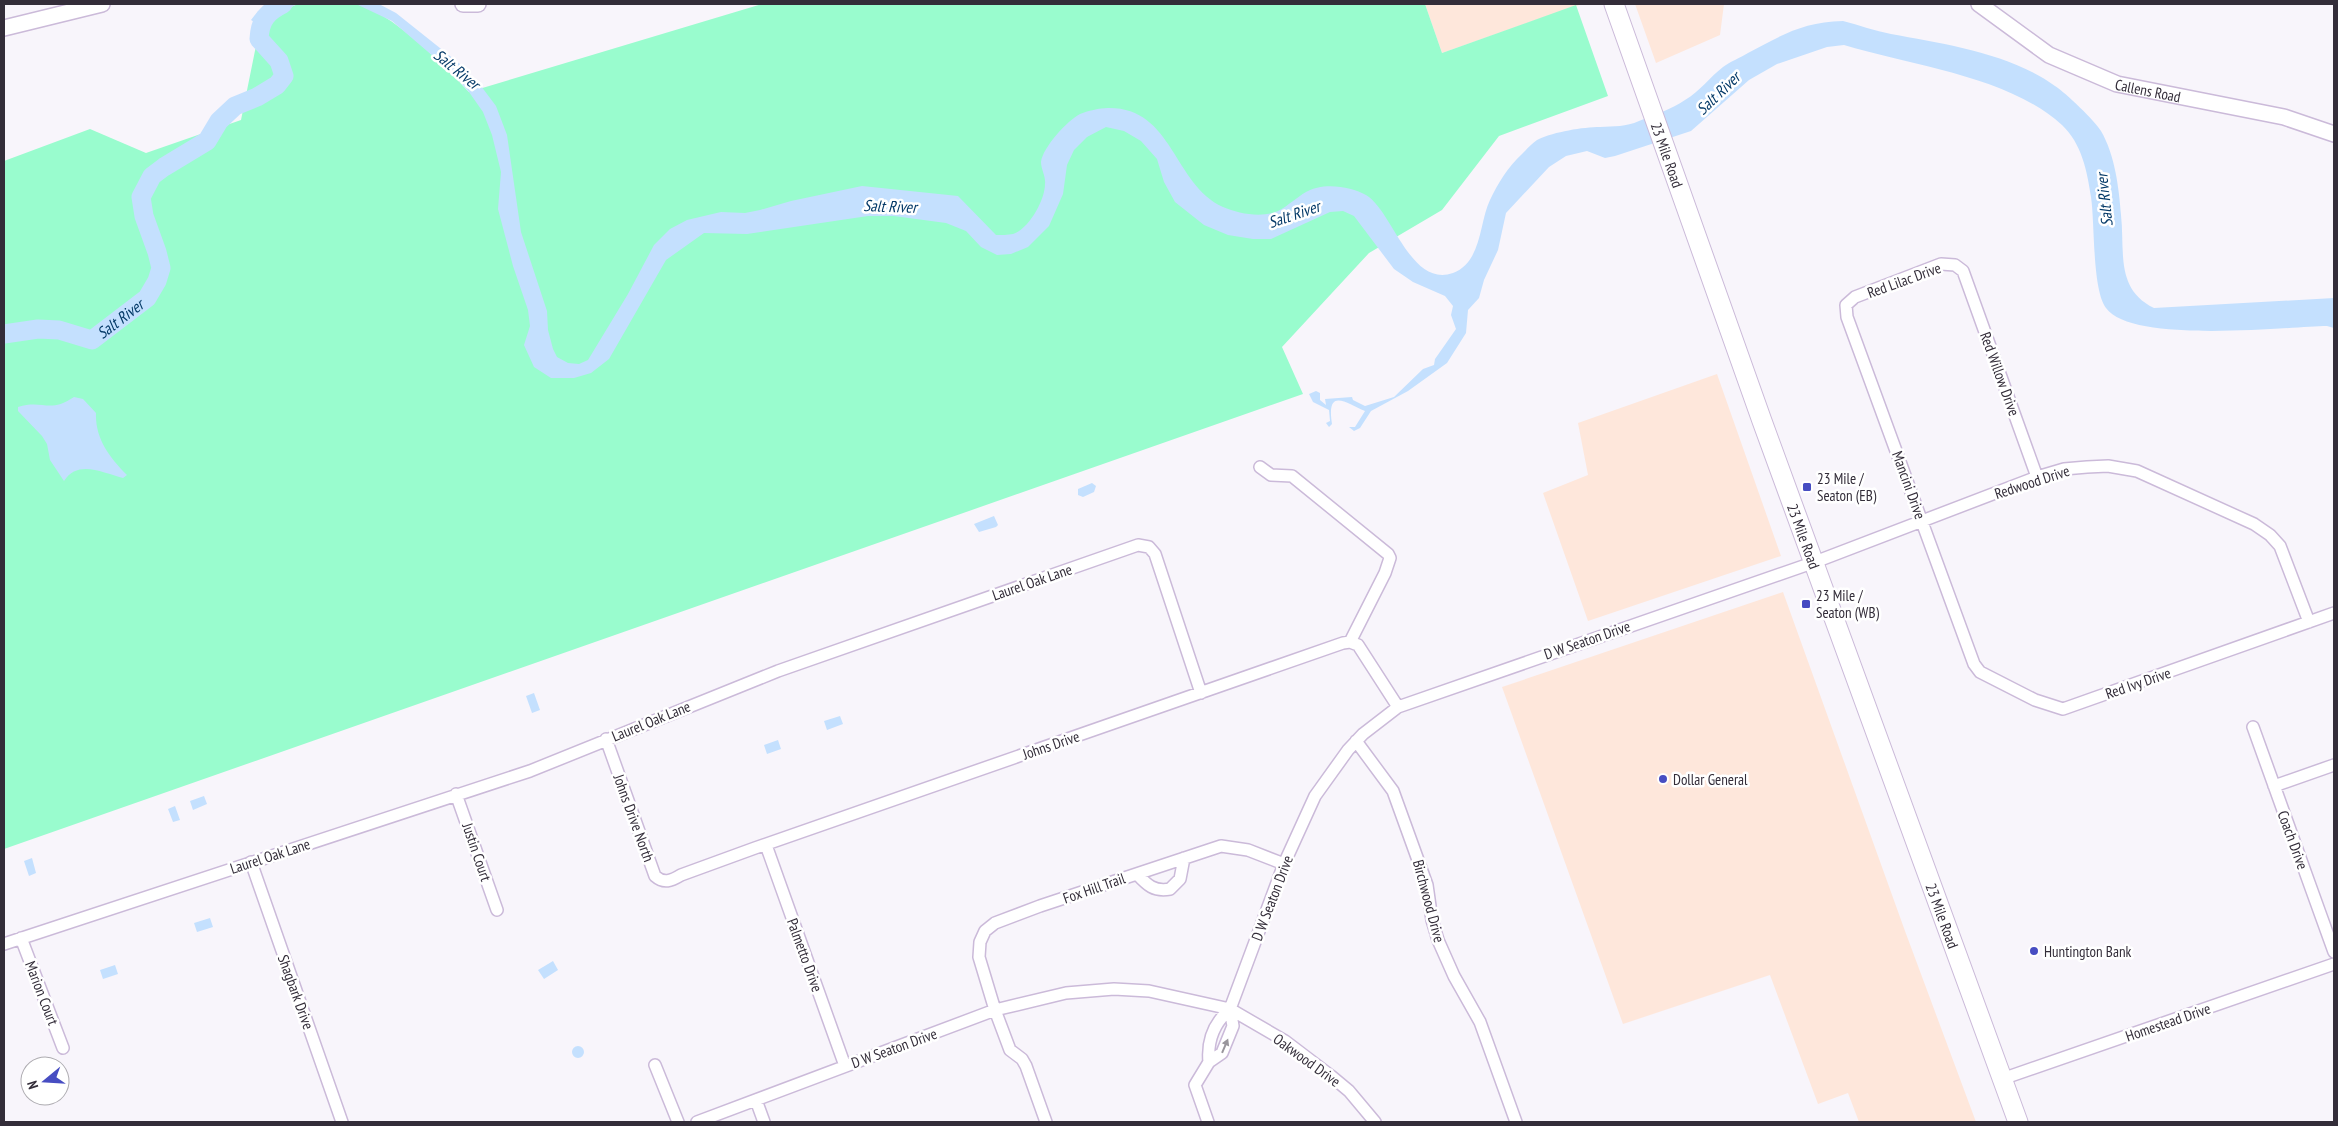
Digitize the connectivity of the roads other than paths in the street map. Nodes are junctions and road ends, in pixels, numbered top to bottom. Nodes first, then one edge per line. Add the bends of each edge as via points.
1 (102, 4) edge
2 (463, 4) edge
3 (478, 4) edge
4 (1614, 4) edge
5 (1979, 4) edge
6 (4, 28) edge
7 (2334, 133) edge
8 (1963, 271) joint
9 (1846, 305) joint
10 (1260, 467) dead end
11 (2037, 477) junction
12 (1922, 520) junction
13 (1815, 562) junction
14 (2334, 613) edge
15 (2309, 622) junction
16 (1350, 642) junction
17 (1974, 664) joint
18 (1201, 693) junction
19 (1398, 707) junction
20 (2253, 727) dead end
21 (606, 739) junction
22 (1356, 741) junction
23 (2334, 765) edge
24 (2274, 786) junction
25 (456, 794) junction
26 (766, 844) junction
27 (1184, 858) junction
28 (251, 862) junction
29 (1284, 864) junction
30 (1138, 874) junction
31 (675, 878) joint
32 (497, 910) dead end
33 (20, 938) junction
34 (4, 944) edge
35 (2334, 952) edge
36 (2334, 964) edge
37 (1230, 1009) junction
38 (995, 1010) junction
39 (63, 1048) dead end
40 (1209, 1062) junction
41 (655, 1065) dead end
42 (845, 1066) junction
43 (2002, 1079) junction
44 (756, 1100) junction
45 (342, 1122) edge
46 (678, 1122) edge
47 (697, 1122) edge
48 (764, 1122) edge
49 (1046, 1122) edge
50 (1208, 1122) edge
51 (1375, 1122) edge
52 (1516, 1122) edge
53 (2018, 1122) edge

1 - 6 street
2 - 3 street
4 - 13 main road, 23 Mile Road
5 - 7 street, Callens Road via 2049,55 2117,84 2284,117
8 - 9 street, Red Lilac Drive via 1955,265 1941,264 1855,297
8 - 11 street, Red Willow Drive
9 - 12 street, Mancini Drive via 1847,317
10 - 16 street via 1271,475 1292,476 1388,554 1390,558 1385,573
11 - 12 street, Redwood Drive
11 - 15 street, Redwood Drive via 2064,469 2087,467 2108,466 2137,471 2254,524 2280,546
12 - 13 street, Redwood Drive
12 - 17 street, Mancini Drive
13 - 19 street, D W Seaton Drive
13 - 43 main road, 23 Mile Road
14 - 15 street, Red Ivy Drive
15 - 17 street, Red Ivy Drive via 2063,709 2035,700 1980,672
16 - 18 street, Johns Drive
16 - 19 street via 1358,646
18 - 21 street, Laurel Oak Lane via 1157,560 1149,547 1142,544 778,671
18 - 26 street, Johns Drive
19 - 22 street, D W Seaton Drive
20 - 24 street, Coach Drive
21 - 25 street, Laurel Oak Lane via 530,771
21 - 31 street, Johns Drive North via 655,876 664,881
22 - 29 street, D W Seaton Drive via 1315,796
22 - 52 street, Birchwood Drive via 1393,790 1427,885 1438,940 1480,1022
23 - 24 street
24 - 35 street, Coach Drive
25 - 28 street, Laurel Oak Lane
25 - 32 street, Justin Court
26 - 31 street, Johns Drive
26 - 42 street, Palmetto Drive
27 - 29 street, Fox Hill Trail via 1226,846 1248,850
27 - 30 street, Fox Hill Trail
27 - 30 street via 1180,879 1170,889 1154,889
28 - 33 street, Laurel Oak Lane
28 - 45 street, Shagbark Drive
29 - 37 street, D W Seaton Drive
30 - 38 street, Fox Hill Trail via 990,926 980,942 979,957
33 - 34 street, Laurel Oak Lane
33 - 39 street, Marion Court
36 - 43 street, Homestead Drive
37 - 38 street, D W Seaton Drive via 1149,990 1114,989 1066,993
37 - 40 street via 1218,1020 1208,1048
40 -> 37 street via 1222,1053 1233,1026
37 - 51 street, Oakwood Drive via 1285,1041 1331,1076 1349,1091
38 - 42 street, D W Seaton Drive
38 - 49 street, Fox Hill Trail via 1010,1050 1026,1066
40 - 50 street via 1195,1085
41 - 46 street
42 - 44 street, D W Seaton Drive
43 - 53 main road, 23 Mile Road
44 - 47 street, D W Seaton Drive
44 - 48 street

